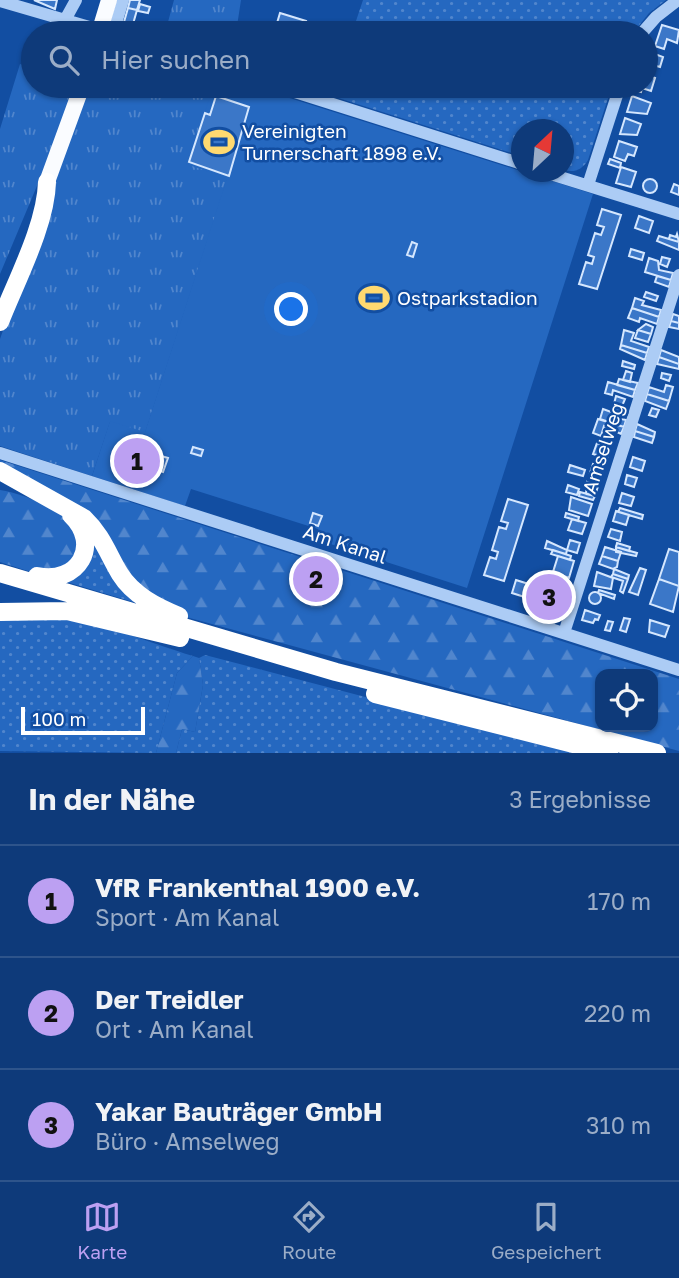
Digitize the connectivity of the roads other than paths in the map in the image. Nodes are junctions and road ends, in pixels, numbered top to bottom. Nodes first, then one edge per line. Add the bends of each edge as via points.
1 (76, 0) edge
2 (109, 0) edge
3 (122, 0) edge
4 (678, 0) edge
5 (0, 1) edge
6 (65, 20) junction
7 (68, 21) edge
8 (107, 21) edge
9 (112, 21) edge
10 (652, 21) edge
11 (78, 98) edge
12 (314, 98) edge
13 (616, 98) edge
14 (511, 161) edge
15 (47, 182) junction
16 (574, 182) edge
17 (588, 186) junction
18 (679, 214) edge
19 (679, 275) edge
20 (0, 292) edge
21 (0, 322) edge
22 (0, 453) edge
23 (0, 471) edge
24 (0, 486) edge
25 (0, 573) edge
26 (21, 579) junction
27 (0, 584) edge
28 (0, 612) edge
29 (158, 632) junction
30 (205, 633) junction
31 (564, 634) junction
32 (679, 670) edge
33 (609, 753) edge
34 (657, 753) edge

1 - 6 street
2 - 8 main road
3 - 9 street
4 - 10 street
5 - 6 street
6 - 7 street
11 - 15 main road
12 - 14 street
13 - 17 street
15 - 20 highway
15 - 21 highway via 47,195
16 - 17 street
17 - 18 street
19 - 31 street, Amselweg
22 - 31 street, Am Kanal
23 - 30 highway via 85,518 134,590 196,623
24 - 26 highway via 57,507 80,524 84,534 83,555 69,573
25 - 26 highway
26 - 30 highway
27 - 29 highway
28 - 29 highway via 67,611
29 - 33 highway via 446,713
30 - 34 highway
31 - 32 street, Am Kanal

